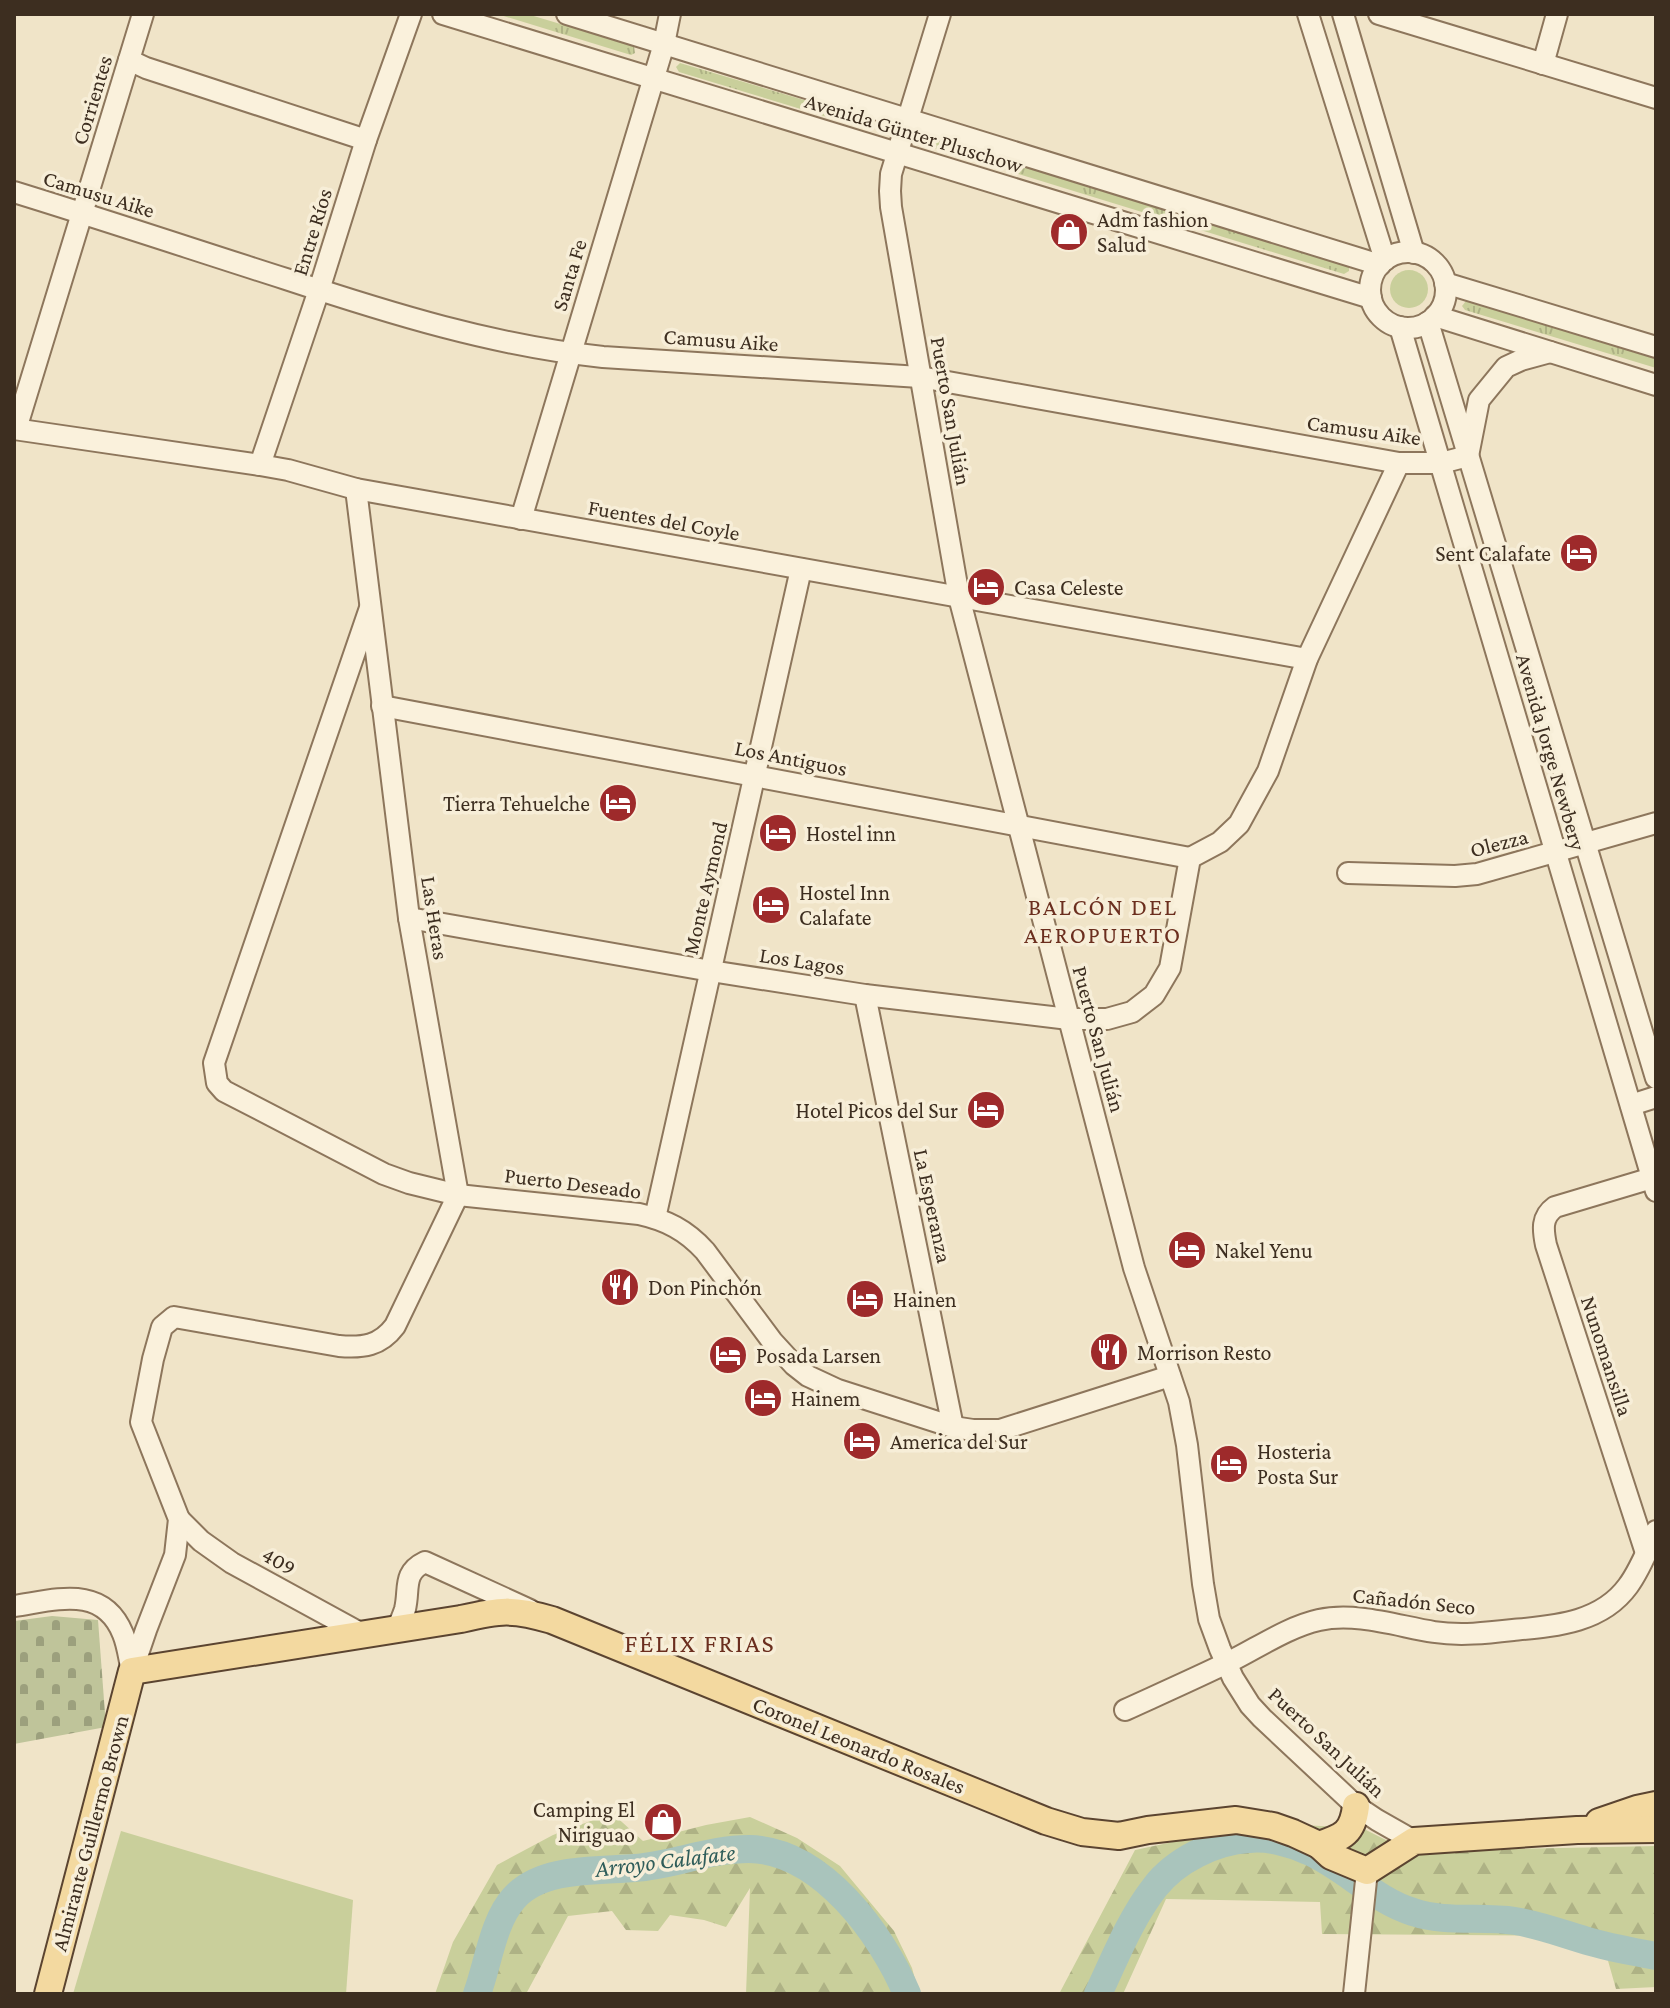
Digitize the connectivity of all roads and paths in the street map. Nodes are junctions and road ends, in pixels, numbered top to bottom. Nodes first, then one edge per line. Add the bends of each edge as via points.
1 (143, 14) edge
2 (411, 14) edge
3 (443, 14) edge
4 (567, 14) edge
5 (670, 14) edge
6 (940, 14) edge
7 (1343, 14) edge
8 (1379, 14) edge
9 (1557, 14) edge
10 (1314, 16) edge
11 (664, 44) junction
12 (129, 60) junction
13 (1543, 64) junction
14 (654, 78) junction
15 (1656, 98) edge
16 (908, 119) junction
17 (366, 140) junction
18 (897, 153) junction
19 (14, 192) edge
20 (82, 213) junction
21 (1414, 253) junction
22 (1383, 262) junction
23 (1445, 283) junction
24 (319, 290) junction
25 (1371, 298) junction
26 (1432, 319) junction
27 (1400, 327) junction
28 (1656, 347) edge
29 (1550, 352) junction
30 (570, 353) junction
31 (920, 377) junction
32 (1656, 385) edge
33 (15, 429) edge
34 (1468, 456) junction
35 (1399, 463) junction
36 (1441, 463) junction
37 (260, 465) junction
38 (356, 489) junction
39 (521, 519) junction
40 (801, 569) junction
41 (959, 597) junction
42 (370, 608) junction
43 (1307, 659) junction
44 (382, 706) junction
45 (755, 776) junction
46 (1656, 823) edge
47 (1019, 826) junction
48 (1586, 844) junction
49 (1556, 853) junction
50 (1190, 858) junction
51 (1348, 873) dead end
52 (409, 918) junction
53 (711, 971) junction
54 (865, 995) junction
55 (1069, 1019) junction
56 (1656, 1078) edge
57 (1656, 1097) edge
58 (1631, 1105) junction
59 (1654, 1185) edge
60 (458, 1195) junction
61 (655, 1218) junction
62 (1170, 1376) junction
63 (953, 1427) junction
64 (179, 1519) junction
65 (1656, 1531) edge
66 (1646, 1553) junction
67 (14, 1606) edge
68 (552, 1620) junction
69 (397, 1629) junction
70 (362, 1634) junction
71 (1226, 1664) junction
72 (132, 1671) junction
73 (1125, 1710) dead end
74 (1656, 1805) edge
75 (1356, 1806) junction
76 (1656, 1829) edge
77 (1577, 1830) junction
78 (1414, 1841) junction
79 (1319, 1845) junction
80 (1365, 1885) junction
81 (48, 1994) edge
82 (1354, 1994) edge

1 - 12 street, Corrientes
2 - 17 street, Entre Ríos
3 - 14 street, Avenida Günter Pluschow
4 - 11 street, Avenida Günter Pluschow
5 - 11 street, Santa Fe
6 - 16 street, Puerto San Julián
7 - 21 street
8 - 13 street
9 - 13 street
10 - 22 street
11 - 14 street, Santa Fe
11 - 16 street, Avenida Günter Pluschow
12 - 17 street
12 - 20 street, Corrientes
13 - 15 street
14 - 18 street, Avenida Günter Pluschow
14 - 30 street, Santa Fe
16 - 18 street, Puerto San Julián
16 - 22 street, Avenida Günter Pluschow
17 - 24 street, Entre Ríos
18 - 25 street, Avenida Günter Pluschow
18 - 31 street, Puerto San Julián via 890,198
19 - 20 street, Camusu Aike
20 - 24 street, Camusu Aike
20 - 33 street, Corrientes
21 - 22 street
21 - 23 street via 1434,263
22 - 25 street via 1373,277
23 - 26 street via 1444,300
23 - 28 street
24 - 30 street, Camusu Aike via 413,319
24 - 37 street, Entre Ríos
25 - 27 street via 1381,316
26 - 27 street
26 - 29 street
26 - 34 street, Avenida Jorge Newbery
27 - 36 street, Avenida Jorge Newbery
29 - 32 street
29 - 34 street via 1506,367 1479,400
30 - 31 street, Camusu Aike
30 - 39 street, Santa Fe
31 - 35 street, Camusu Aike
31 - 41 street, Puerto San Julián
33 - 37 street, Fuentes del Coyle
34 - 36 street, Camusu Aike
34 - 48 street, Avenida Jorge Newbery
35 - 36 street, Camusu Aike
35 - 43 street
36 - 49 street, Avenida Jorge Newbery
37 - 38 street, Fuentes del Coyle
38 - 39 street, Fuentes del Coyle
38 - 42 street, Las Heras
39 - 40 street, Fuentes del Coyle
40 - 41 street, Fuentes del Coyle
40 - 45 street, Monte Aymond
41 - 43 street, Fuentes del Coyle
41 - 47 street, Puerto San Julián
42 - 44 street, Las Heras
42 - 60 street, Puerto Deseado via 214,1063 224,1091 384,1174
43 - 50 street via 1268,771 1239,824
44 - 45 street, Los Antiguos
44 - 52 street, Las Heras
45 - 47 street, Los Antiguos
45 - 53 street, Monte Aymond
46 - 48 street, Olezza
47 - 50 street, Los Antiguos
47 - 55 street, Puerto San Julián
48 - 49 street, Olezza
48 - 56 street, Avenida Jorge Newbery
49 - 51 street, Olezza via 1477,874
49 - 58 street, Avenida Jorge Newbery
50 - 55 street, Los Lagos via 1170,968 1154,995 1132,1012 1107,1019
52 - 53 street, Los Lagos
52 - 60 street, Las Heras
53 - 54 street, Los Lagos
53 - 61 street, Monte Aymond
54 - 55 street, Los Lagos
54 - 63 street, La Esperanza
55 - 62 street, Puerto San Julián via 1134,1268
57 - 58 street
58 - 59 street, Avenida Jorge Newbery
59 - 66 street, Nunomansilla via 1563,1204 1548,1212 1543,1226
60 - 61 street, Puerto Deseado
60 - 64 street via 395,1326 373,1344 339,1346 174,1317 162,1327 141,1422
61 - 63 street, Puerto Deseado via 693,1238 772,1341 808,1376
62 - 63 street, Puerto Deseado via 1000,1430
62 - 71 street, Puerto San Julián via 1187,1445 1206,1603
64 - 70 street, 409 via 232,1563
64 - 72 street via 175,1555
65 - 66 street, Cañadón Seco
66 - 71 street, Cañadón Seco via 1620,1594 1577,1621 1462,1634 1338,1617 1303,1625
67 - 72 street via 71,1597 92,1601 112,1614 124,1636
68 - 69 main road, Coronel Leonardo Rosales via 503,1610
68 - 69 street via 425,1562 415,1567 407,1582
68 - 79 main road, Coronel Leonardo Rosales via 1064,1827 1119,1836 1236,1820 1273,1826
69 - 70 main road, Coronel Leonardo Rosales
70 - 72 main road, Coronel Leonardo Rosales
71 - 73 street, Cañadón Seco
71 - 75 street, Puerto San Julián via 1262,1718
72 - 81 main road, Almirante Guillermo Brown
74 - 77 main road
75 - 78 street, Puerto San Julián
75 - 79 main road via 1354,1821 1340,1838
76 - 77 main road
77 - 78 main road
78 - 80 main road
79 - 80 main road, Coronel Leonardo Rosales
80 - 82 street

